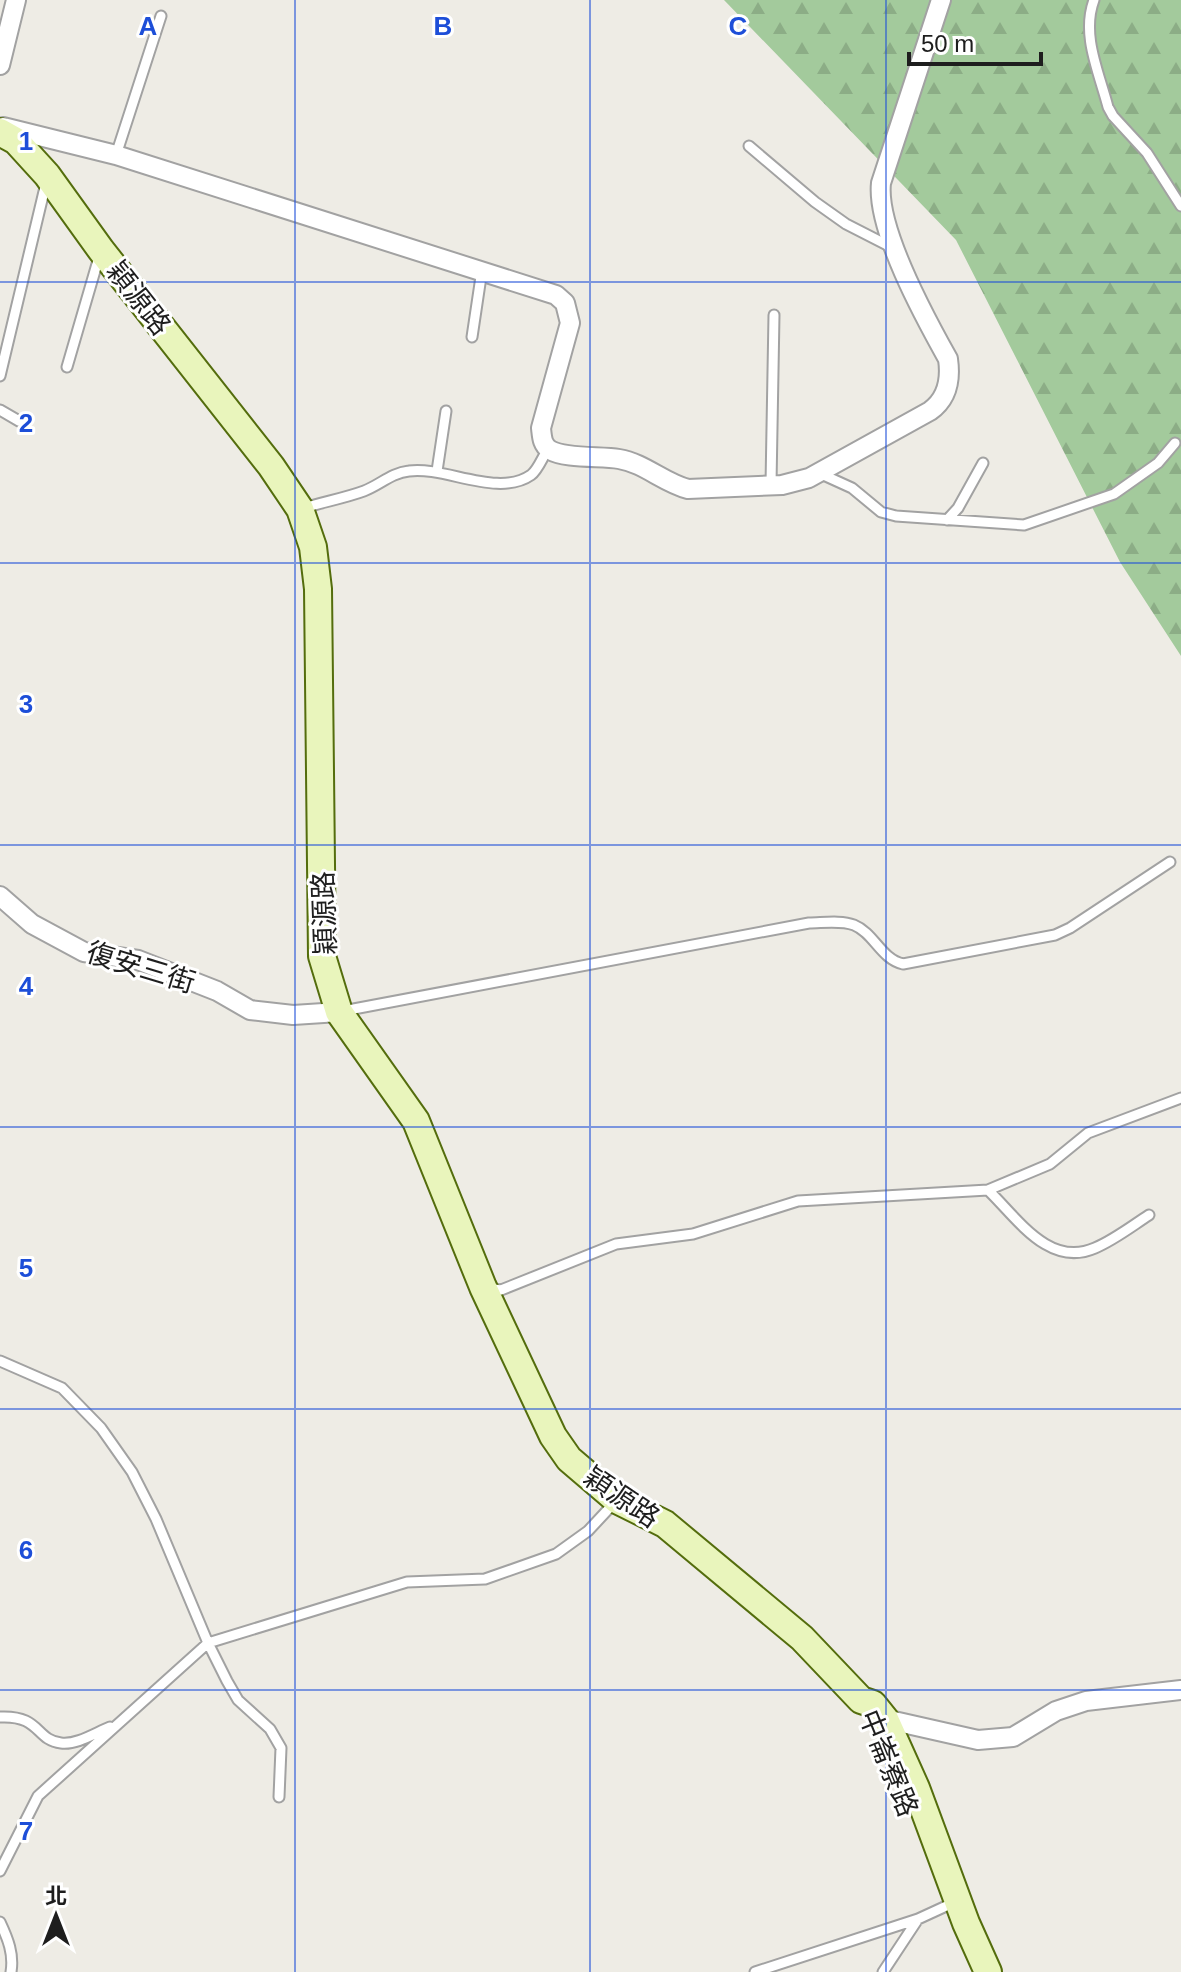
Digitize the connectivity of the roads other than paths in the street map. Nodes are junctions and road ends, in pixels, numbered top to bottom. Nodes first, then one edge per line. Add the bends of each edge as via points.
1 (16, 0) edge
2 (941, 0) edge
3 (1094, 0) edge
4 (161, 16) dead end
5 (0, 65) edge
6 (0, 129) edge
7 (749, 146) dead end
8 (116, 155) junction
9 (47, 175) junction
10 (1181, 206) edge
11 (101, 250) junction
12 (897, 251) junction
13 (482, 270) junction
14 (774, 315) dead end
15 (472, 337) dead end
16 (67, 367) dead end
17 (0, 376) edge
18 (0, 410) edge
19 (446, 411) dead end
20 (19, 421) dead end
21 (1175, 443) dead end
22 (548, 449) junction
23 (983, 463) dead end
24 (437, 471) junction
25 (819, 473) junction
26 (771, 484) junction
27 (300, 509) junction
28 (947, 520) junction
29 (1170, 862) dead end
30 (0, 896) edge
31 (339, 1012) junction
32 (1181, 1098) edge
33 (988, 1190) junction
34 (1149, 1215) dead end
35 (483, 1287) junction
36 (0, 1361) edge
37 (617, 1500) junction
38 (208, 1643) junction
39 (1181, 1690) edge
40 (861, 1700) junction
41 (0, 1717) edge
42 (885, 1719) junction
43 (116, 1724) junction
44 (279, 1797) dead end
45 (0, 1871) edge
46 (951, 1904) junction
47 (918, 1919) junction
48 (0, 1922) edge
49 (11, 1972) edge
50 (755, 1972) edge
51 (883, 1972) edge
52 (972, 1972) edge
53 (988, 1972) edge

1 - 5 street
2 - 12 street via 881,183 882,212
3 - 10 lane via 1089,33 1108,107 1147,153
4 - 8 lane
6 - 8 street
6 - 9 street, 穎源路
7 - 12 lane via 846,224
8 - 13 street
9 - 11 street, 穎源路
9 - 17 lane
11 - 16 lane
11 - 27 street, 穎源路
12 - 25 street via 948,359 946,392 930,411
13 - 15 lane
13 - 22 street via 556,295 565,303 570,323 541,428
14 - 26 lane
18 - 20 lane
19 - 24 lane
21 - 28 lane via 1158,463 1114,494 1024,525
22 - 24 lane via 532,475 513,481 469,481
22 - 26 street via 622,460 688,489
23 - 28 lane
24 - 27 lane via 393,474 365,491
25 - 26 street
25 - 28 lane via 852,488 881,512
27 - 31 street, 穎源路 via 313,547 318,589 322,956
29 - 31 lane via 1055,935 903,964 851,924 809,923
30 - 31 street, 復安三街 via 32,924 84,952 138,960 250,1010 293,1015
31 - 35 street, 穎源路 via 416,1121
32 - 33 lane via 1088,1133 1050,1164
33 - 34 lane via 1047,1248 1060,1253 1095,1248
33 - 35 lane via 798,1201 693,1234 616,1244 501,1290
35 - 37 street, 穎源路 via 553,1436 569,1459
36 - 38 lane via 62,1388 101,1428 156,1519
37 - 38 lane via 556,1554 485,1579 407,1582
37 - 40 street, 穎源路 via 665,1524 802,1638
38 - 43 lane
38 - 44 lane via 238,1700 270,1729 281,1748
39 - 42 street via 1086,1701 1056,1711 1013,1737 978,1740
40 - 42 street, 中崙寮路 via 873,1704
40 - 46 street, 中崙寮路
41 - 43 lane via 29,1721 49,1740 62,1743
42 - 46 street, 中崙寮路 via 916,1788
43 - 45 lane via 38,1796
46 - 47 lane
46 - 52 street, 中崙寮路
46 - 53 street, 中崙寮路
47 - 50 lane
47 - 51 lane
48 - 49 lane via 9,1940

